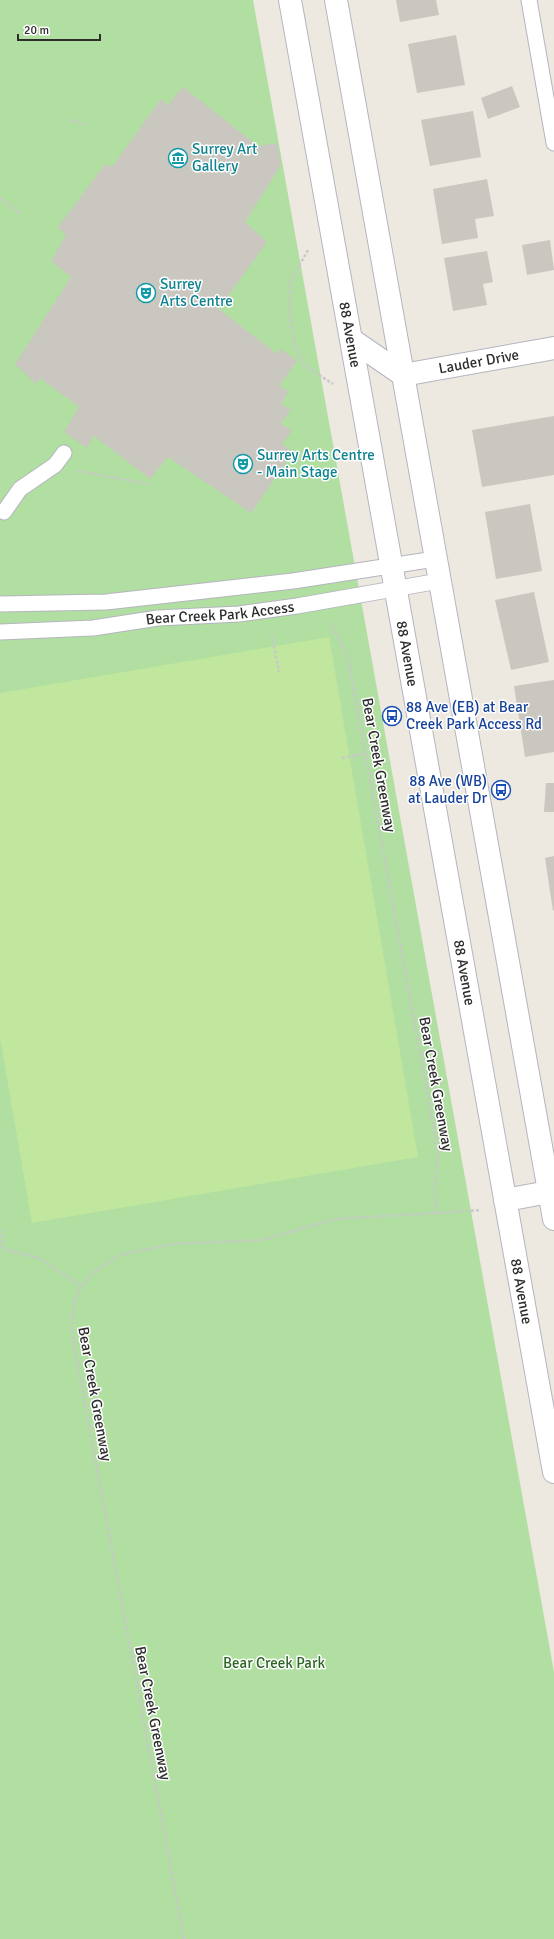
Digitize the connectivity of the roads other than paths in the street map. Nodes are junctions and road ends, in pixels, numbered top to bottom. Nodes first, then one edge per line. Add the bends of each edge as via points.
1 (290, 0) edge
2 (336, 0) edge
3 (529, 0) edge
4 (554, 143) edge
5 (352, 340) junction
6 (554, 348) edge
7 (403, 375) junction
8 (64, 453) dead end
9 (4, 512) dead end
10 (435, 559) junction
11 (392, 566) junction
12 (439, 581) junction
13 (396, 588) junction
14 (0, 604) edge
15 (0, 632) edge
16 (552, 1192) edge
17 (506, 1200) junction
18 (554, 1220) edge
19 (554, 1472) edge

1 - 5 main road, 88 Avenue
2 - 7 main road
3 - 4 lane
5 - 7 main road
5 - 11 main road, 88 Avenue
6 - 7 main road, Lauder Drive
7 - 10 main road
8 - 9 lane via 55,465 20,490
10 - 11 lane, Bear Creek Park Access
10 - 12 main road
11 - 13 main road, 88 Avenue
11 - 14 lane, Bear Creek Park Access via 293,581 106,602
12 - 13 lane, Bear Creek Park Access
12 - 16 main road
13 - 15 lane, Bear Creek Park Access via 239,614 158,618 93,628
13 - 17 main road, 88 Avenue
16 - 17 main road
16 - 18 main road
17 - 19 main road, 88 Avenue

